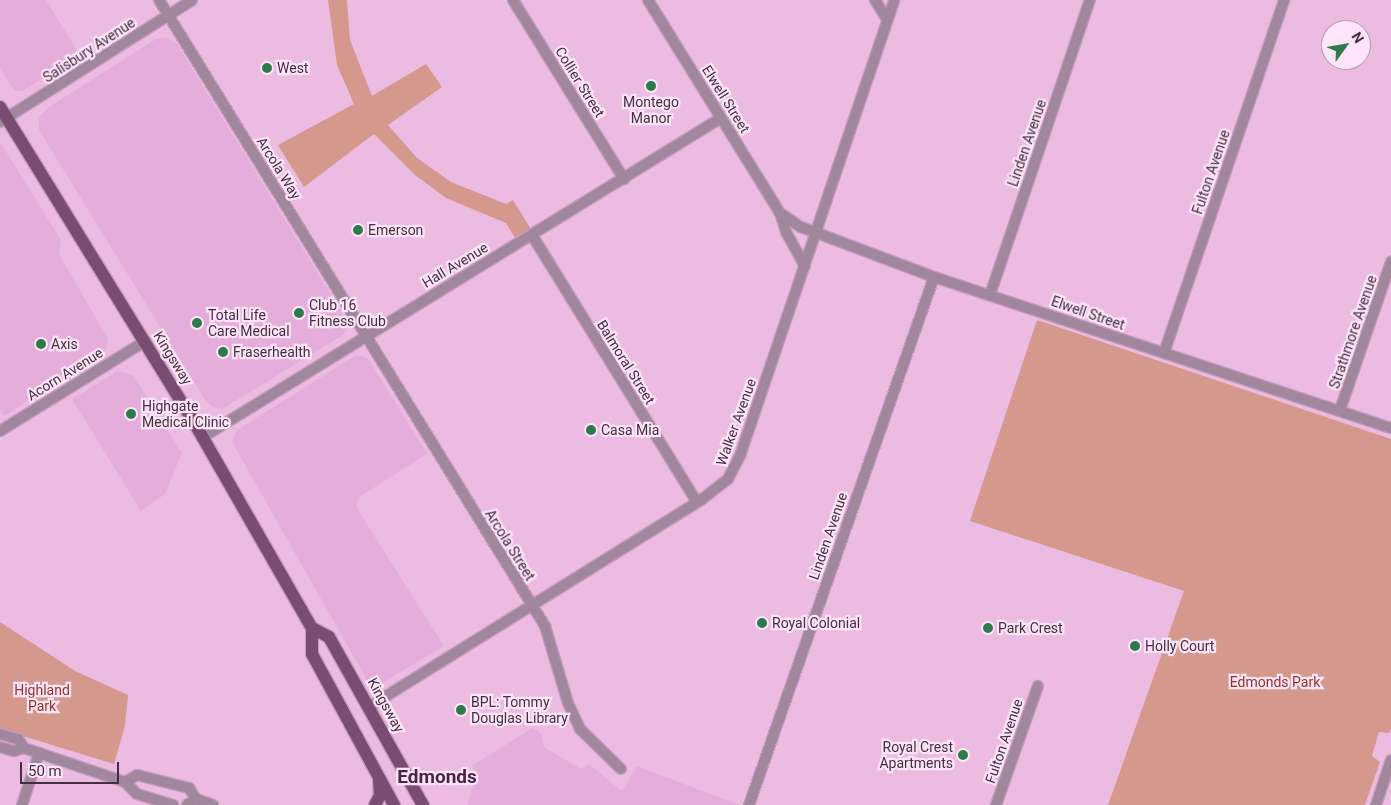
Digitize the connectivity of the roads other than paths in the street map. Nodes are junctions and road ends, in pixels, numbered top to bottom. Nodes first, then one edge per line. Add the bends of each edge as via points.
1 (159, 0) edge
2 (192, 0) edge
3 (513, 0) edge
4 (648, 0) edge
5 (875, 0) edge
6 (894, 0) edge
7 (1090, 0) edge
8 (1284, 0) edge
9 (168, 15) junction
10 (887, 19) junction
11 (2, 116) edge
12 (721, 118) junction
13 (624, 178) junction
14 (780, 213) junction
15 (816, 234) junction
16 (532, 235) junction
17 (1391, 262) edge
18 (805, 266) junction
19 (934, 277) junction
20 (990, 295) junction
21 (366, 336) junction
22 (144, 340) junction
23 (1164, 354) junction
24 (1340, 410) junction
25 (1391, 428) edge
26 (0, 432) edge
27 (203, 437) junction
28 (697, 502) junction
29 (532, 605) junction
30 (312, 628) junction
31 (1038, 686) dead end
32 (370, 706) junction
33 (0, 734) edge
34 (0, 747) edge
35 (24, 748) junction
36 (39, 753) junction
37 (1391, 760) edge
38 (621, 769) dead end
39 (379, 778) junction
40 (125, 782) junction
41 (1386, 788) edge
42 (196, 799) junction
43 (22, 805) edge
44 (173, 805) edge
45 (187, 805) edge
46 (213, 805) edge
47 (375, 805) edge
48 (394, 805) edge
49 (423, 805) edge
50 (749, 805) edge
51 (996, 805) edge
52 (1376, 805) edge

1 - 9 street
2 - 9 street, Salisbury Avenue
3 - 13 street, Collier Street
4 - 12 street, Elwell Street
5 - 10 street
6 - 10 street, Walker Avenue
7 - 20 street, Linden Avenue
8 - 23 street, Fulton Avenue
9 - 11 street, Salisbury Avenue
9 - 21 street, Arcola Way
10 - 15 street, Walker Avenue
11 - 22 main road, Kingsway
12 - 13 street, Hall Avenue
12 - 14 street, Elwell Street
13 - 16 street, Hall Avenue
14 - 15 street, Elwell Street
14 - 18 street, Elwell Street via 786,232
15 - 18 street, Walker Avenue
15 - 19 street, Elwell Street
16 - 21 street, Hall Avenue
16 - 28 street, Balmoral Street
17 - 24 street, Strathmore Avenue
18 - 28 street, Walker Avenue via 737,463 723,484
19 - 20 street, Elwell Street
19 - 50 street, Linden Avenue
20 - 23 street, Elwell Street
21 - 27 street, Hall Avenue
21 - 29 street, Arcola Street
22 - 26 street, Acorn Avenue
22 - 27 main road, Kingsway
23 - 24 street, Elwell Street
24 - 25 street, Elwell Street
27 - 30 main road, Kingsway
28 - 29 street, Walker Avenue
29 - 32 street, Walker Avenue
29 - 38 street, Arcola Street via 545,626 568,702 580,729
30 - 32 main road, Kingsway via 329,637
30 - 39 main road, Kingsway via 312,654
31 - 51 street, Fulton Avenue
32 - 49 main road, Kingsway
33 - 35 street via 18,739
34 - 35 street via 14,752
35 - 36 street
36 - 40 street
36 - 43 street
37 - 41 street
39 - 47 main road via 380,795
39 - 48 main road, Kingsway
40 - 42 street via 137,775 189,788
40 - 44 street via 137,794
41 - 52 street
42 - 45 street
42 - 46 street

